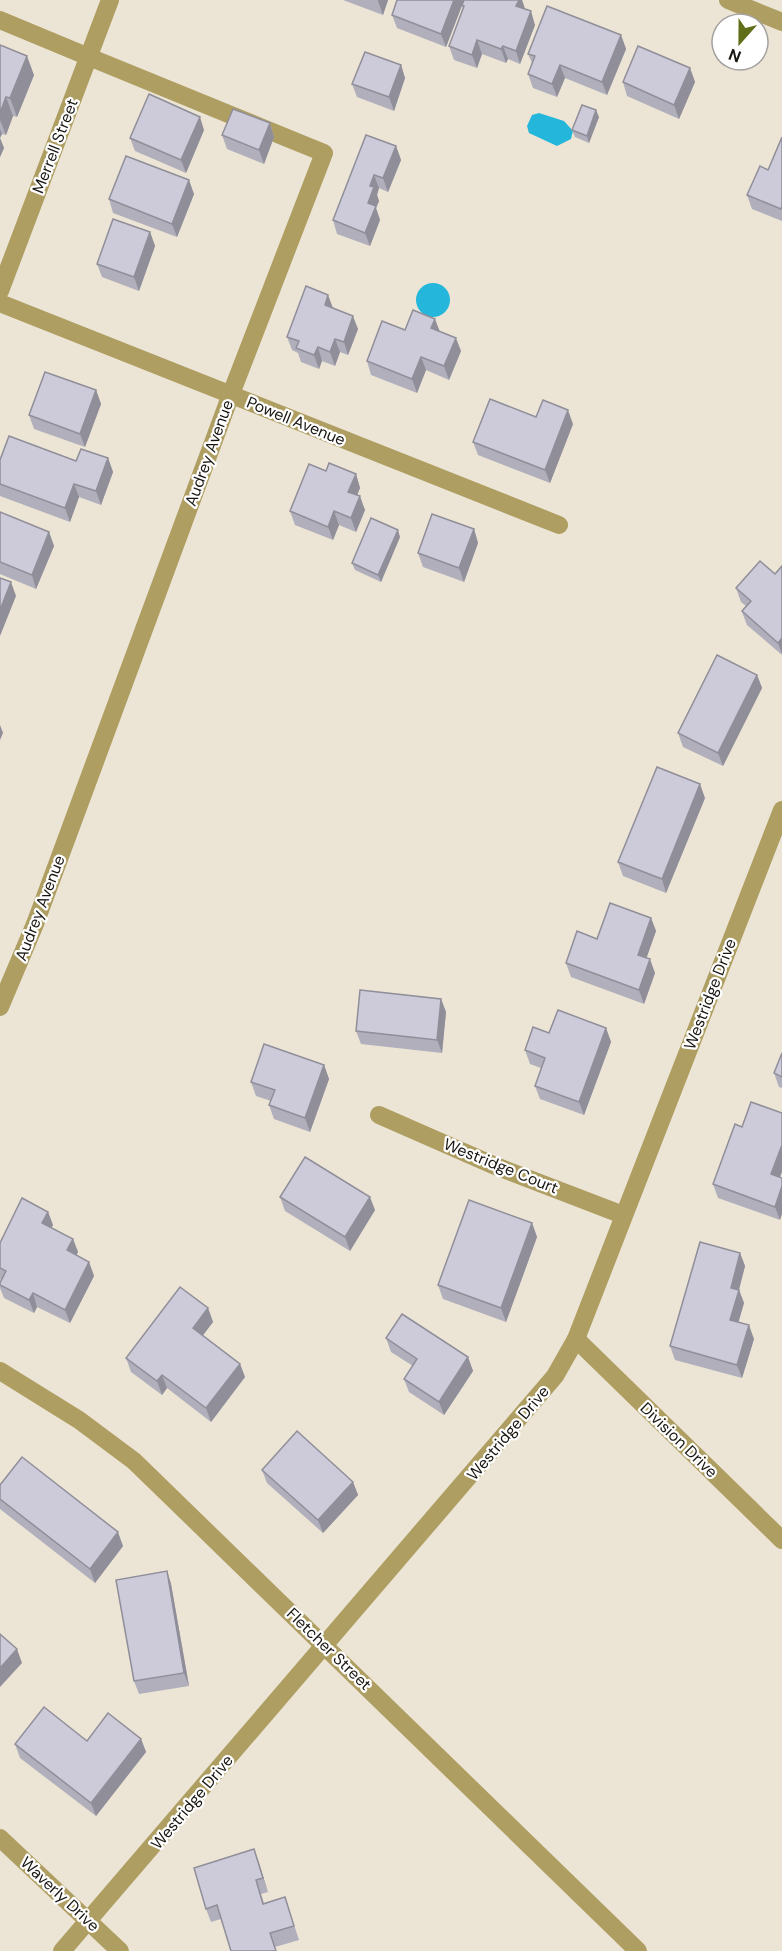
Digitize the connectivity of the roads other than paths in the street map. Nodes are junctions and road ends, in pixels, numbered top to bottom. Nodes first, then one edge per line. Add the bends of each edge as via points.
1 (110, 0) edge
2 (728, 0) edge
3 (0, 20) edge
4 (782, 22) edge
5 (89, 57) junction
6 (0, 291) edge
7 (0, 303) edge
8 (231, 394) junction
9 (559, 525) dead end
10 (782, 810) edge
11 (2, 995) edge
12 (379, 1115) dead end
13 (623, 1215) junction
14 (576, 1339) junction
15 (0, 1371) edge
16 (782, 1540) edge
17 (325, 1645) junction
18 (0, 1838) edge
19 (90, 1921) junction
20 (62, 1951) edge
21 (120, 1951) edge
22 (638, 1951) edge

1 - 5 street, Merrell Street
2 - 4 street
3 - 5 street
5 - 6 street, Merrell Street
5 - 8 street, Audrey Avenue via 324,153
7 - 8 street, Powell Avenue
8 - 9 street, Powell Avenue
8 - 11 street, Audrey Avenue via 35,924
10 - 13 street, Westridge Drive
12 - 13 street, Westridge Court via 493,1165
13 - 14 street, Westridge Drive
14 - 16 street, Division Drive
14 - 17 street, Westridge Drive via 538,1399
15 - 17 street, Fletcher Street via 79,1420 134,1461
17 - 19 street, Westridge Drive
17 - 22 street, Fletcher Street
18 - 19 street, Waverly Drive
19 - 20 street, Westridge Drive
19 - 21 street, Waverly Drive

